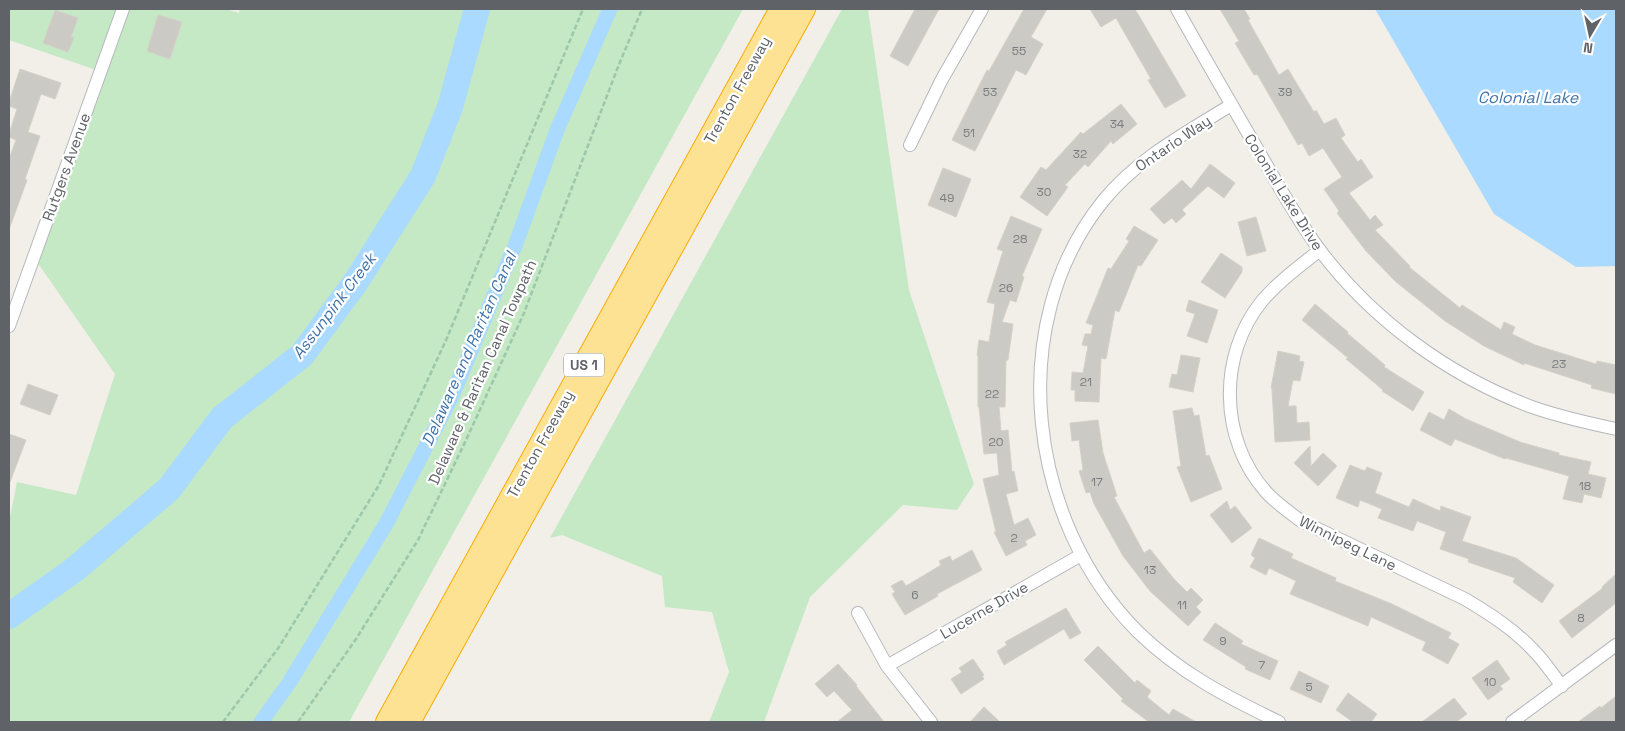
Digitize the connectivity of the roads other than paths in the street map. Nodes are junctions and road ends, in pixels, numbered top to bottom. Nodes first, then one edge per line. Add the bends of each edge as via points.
1 (123, 9) edge
2 (781, 9) edge
3 (804, 9) edge
4 (982, 9) edge
5 (1176, 9) edge
6 (1231, 105) junction
7 (910, 145) dead end
8 (1320, 250) junction
9 (12, 304) edge
10 (9, 326) edge
11 (1616, 429) edge
12 (1081, 555) junction
13 (858, 613) dead end
14 (1616, 645) edge
15 (887, 666) junction
16 (1562, 686) junction
17 (387, 722) edge
18 (409, 722) edge
19 (930, 722) edge
20 (1279, 722) edge
21 (1512, 722) edge

1 - 9 street, Rutgers Avenue
2 - 17 highway, Trenton Freeway / US 1
3 - 18 highway, Trenton Freeway / US 1
4 - 7 street via 941,81
5 - 6 street, Colonial Lake Drive
6 - 8 street, Colonial Lake Drive
6 - 12 street, Ontario Way via 1149,156 1125,177 1085,227 1059,281 1043,350 1041,422 1054,491
8 - 11 street, Colonial Lake Drive via 1360,296 1390,324 1458,371 1532,407
8 - 16 street, Winnipeg Lane via 1262,301 1239,342 1232,364 1230,411 1242,454 1266,491 1282,508 1301,521 1488,612 1536,653
9 - 10 street, Rutgers Avenue
12 - 15 street, Lucerne Drive
12 - 20 street, Ontario Way via 1113,604 1164,656 1193,678
13 - 15 street
14 - 16 street
15 - 19 street
16 - 21 street

